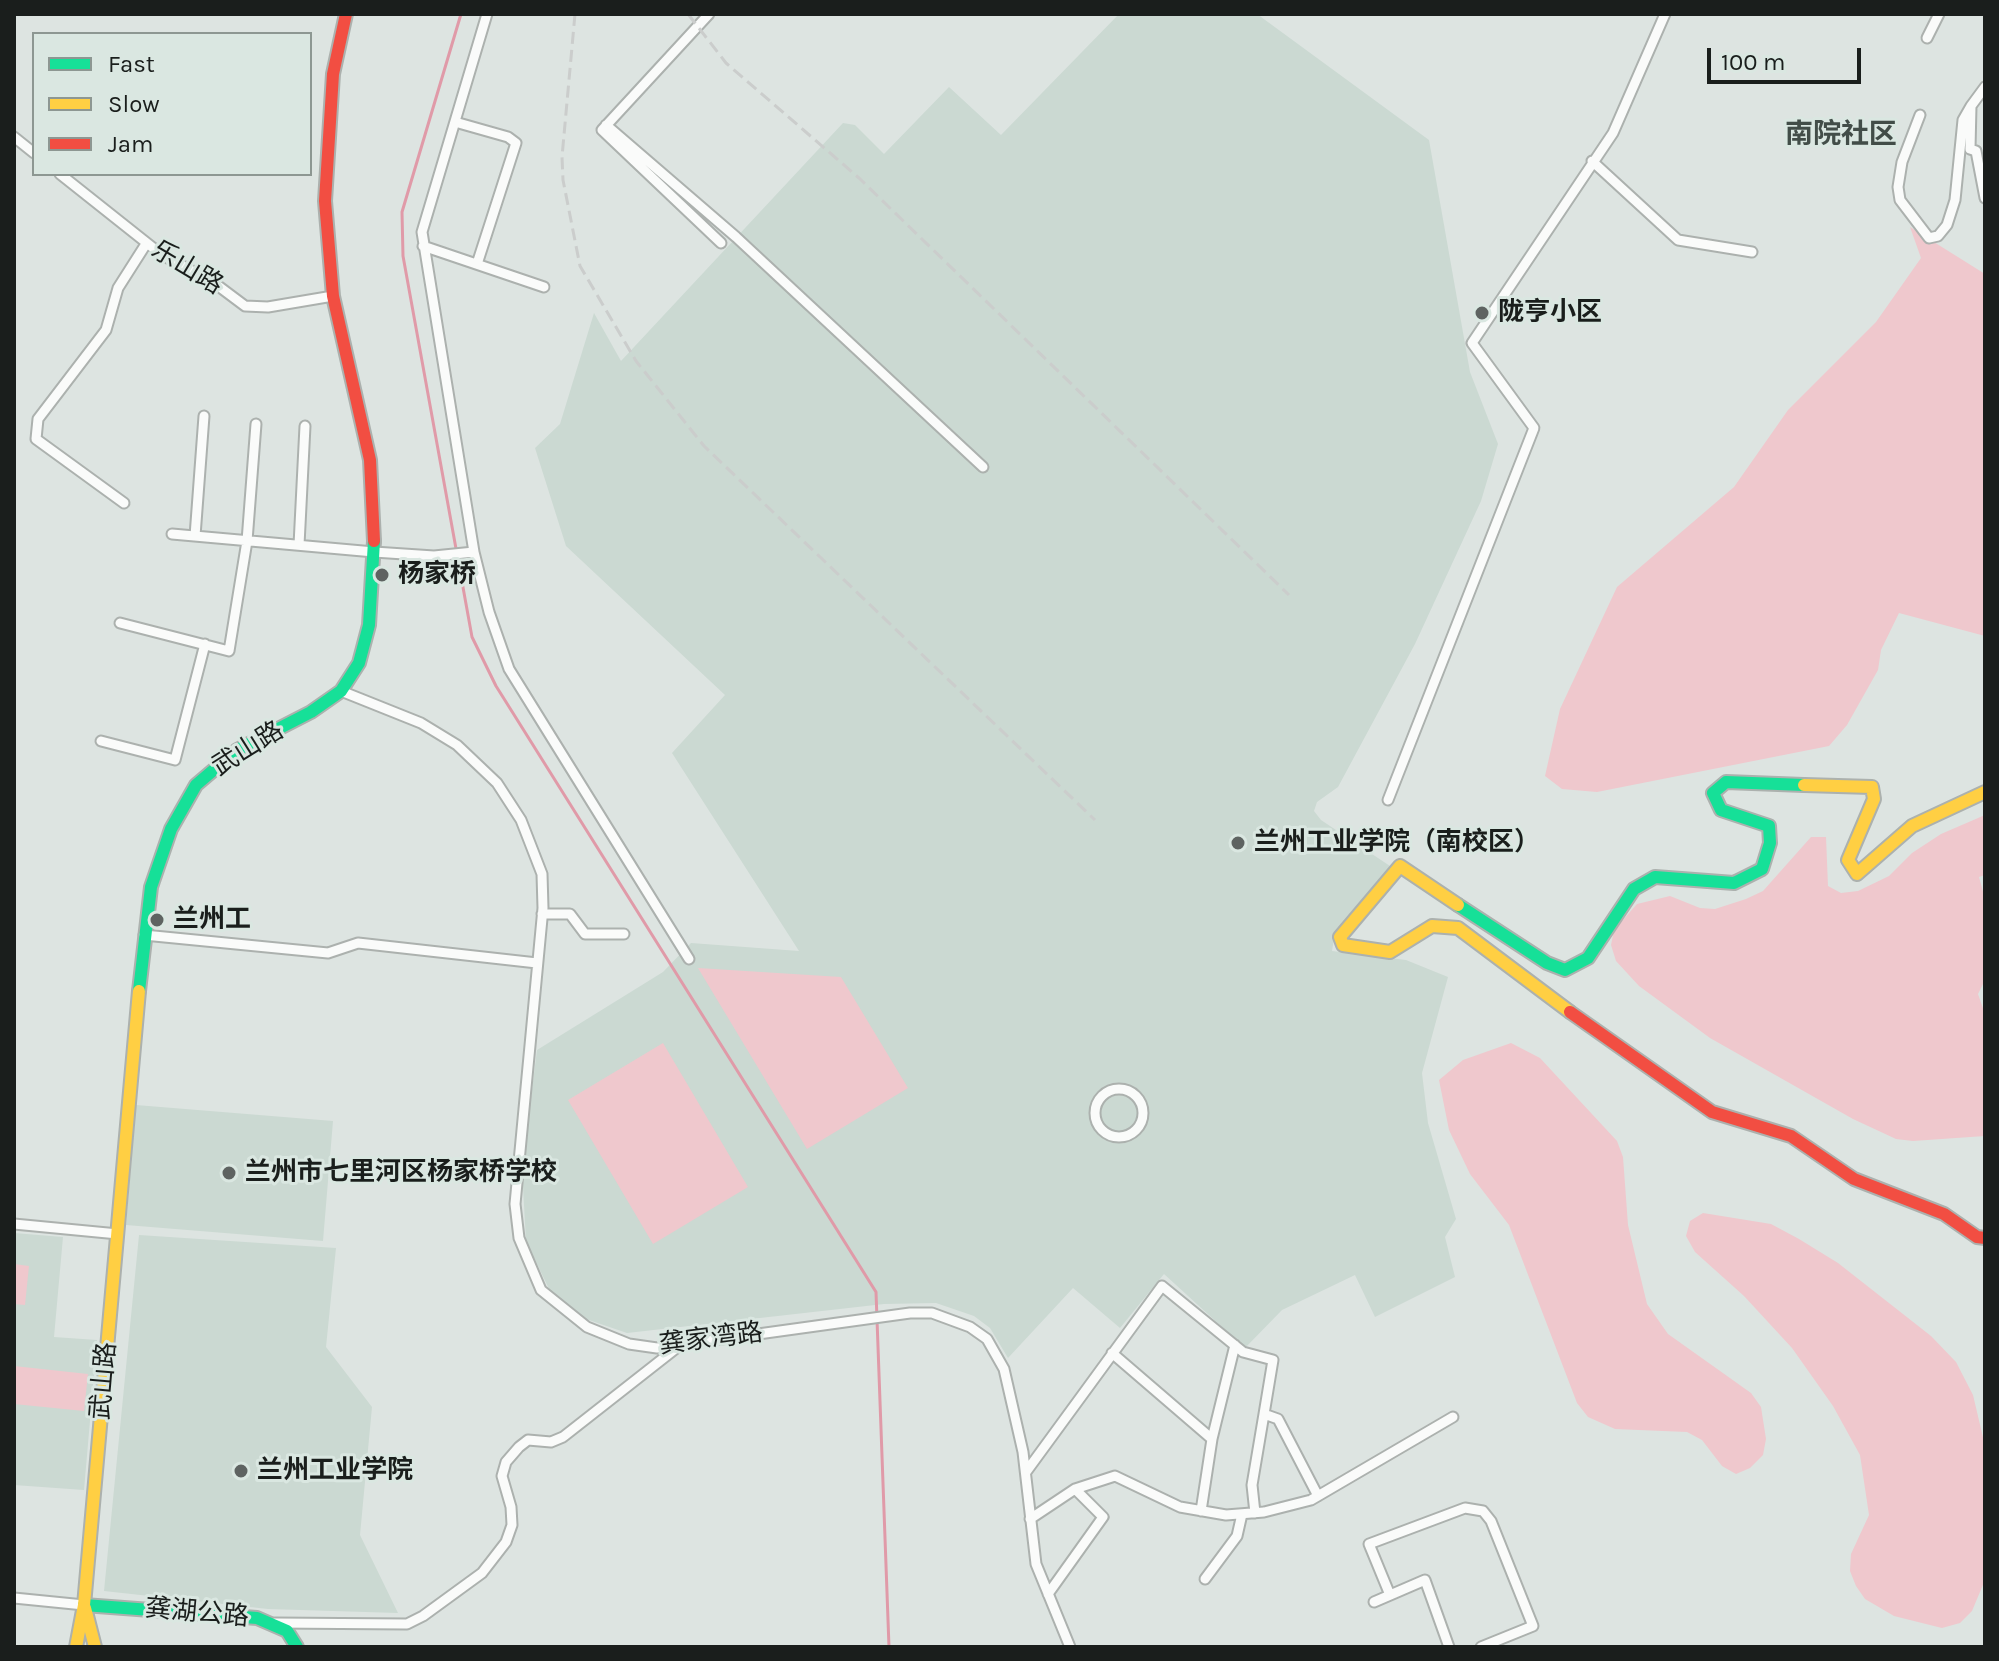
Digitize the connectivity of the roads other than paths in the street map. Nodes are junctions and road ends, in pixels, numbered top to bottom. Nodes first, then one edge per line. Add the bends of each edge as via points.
1 (346, 14) edge
2 (487, 14) edge
3 (709, 14) edge
4 (1665, 14) edge
5 (1939, 14) edge
6 (1927, 38) dead end
7 (1985, 87) edge
8 (1971, 106) junction
9 (1920, 115) dead end
10 (455, 122) junction
11 (606, 125) junction
12 (14, 137) edge
13 (32, 151) edge
14 (1592, 161) junction
15 (62, 176) edge
16 (1985, 198) edge
17 (721, 243) dead end
18 (146, 244) junction
19 (423, 246) junction
20 (1752, 252) dead end
21 (477, 264) junction
22 (544, 287) dead end
23 (333, 296) junction
24 (204, 416) dead end
25 (256, 424) dead end
26 (305, 426) dead end
27 (983, 467) dead end
28 (124, 503) dead end
29 (172, 534) dead end
30 (195, 536) junction
31 (247, 541) junction
32 (299, 545) junction
33 (374, 552) junction
34 (470, 554) junction
35 (120, 623) dead end
36 (205, 644) junction
37 (341, 691) junction
38 (101, 741) dead end
39 (1985, 792) edge
40 (1388, 800) dead end
41 (542, 914) junction
42 (624, 934) dead end
43 (144, 935) junction
44 (689, 959) dead end
45 (537, 963) junction
46 (1121, 1138) joint
47 (14, 1224) edge
48 (118, 1234) junction
49 (1985, 1238) edge
50 (682, 1344) junction
51 (1235, 1345) junction
52 (1112, 1353) junction
53 (1264, 1414) junction
54 (1453, 1417) dead end
55 (1212, 1439) junction
56 (1026, 1472) junction
57 (1075, 1489) junction
58 (1318, 1496) junction
59 (1201, 1511) junction
60 (1255, 1513) junction
61 (1242, 1514) junction
62 (1030, 1519) junction
63 (1205, 1579) dead end
64 (1048, 1594) junction
65 (1390, 1595) junction
66 (14, 1598) edge
67 (1374, 1602) dead end
68 (84, 1605) junction
69 (275, 1623) junction
70 (76, 1647) edge
71 (95, 1647) edge
72 (297, 1647) edge
73 (1070, 1647) edge
74 (1449, 1647) edge
75 (1481, 1647) edge

1 - 23 main road, 武山路 via 333,74 325,201
2 - 10 street
3 - 11 street
4 - 14 street via 1613,133
5 - 6 street
7 - 8 street
8 - 9 street via 1963,120 1955,200 1947,225 1929,238 1900,200 1898,187
8 - 16 street via 1970,149 1976,151
10 - 19 street via 422,232
10 - 21 street via 516,143
11 - 17 street via 602,130
11 - 27 street via 736,237
12 - 13 street
14 - 20 street via 1678,240
14 - 40 street via 1472,343 1534,428
15 - 18 street, 乐山路
18 - 23 street, 乐山路 via 245,306
18 - 28 street via 118,288 106,330 38,419 36,439
19 - 21 street
19 - 34 street
21 - 22 street
23 - 33 main road, 武山路 via 370,460
24 - 30 street
25 - 31 street
26 - 32 street
29 - 30 street
30 - 31 street
31 - 32 street
31 - 36 street via 229,651
32 - 33 street
33 - 34 street
33 - 37 main road, 武山路 via 369,625 359,663
34 - 44 street via 509,669
35 - 36 street
36 - 38 street via 175,760
37 - 41 street, 龚家湾路 via 421,723 457,745 497,783 521,820 542,874
37 - 43 main road, 武山路 via 237,750 196,785 160,856
39 - 49 main road via 1912,826 1857,874 1848,860 1874,799 1872,787 1726,782 1713,793 1721,810 1769,826 1762,869 1734,883 1655,877 1634,889 1588,958 1565,970 1400,866 1340,937 1343,945 1390,952 1432,926 1458,928 1712,1112 1791,1136 1854,1179 1944,1214
41 - 42 street via 570,914 585,934
41 - 45 street, 龚家湾路
43 - 45 street via 328,953 358,943
43 - 48 main road, 武山路
45 - 50 street, 龚家湾路 via 515,1190 519,1238 529,1266 541,1290 587,1327 629,1344
46 - 46 street via 1138,1129 1143,1111 1134,1094 1116,1089 1100,1098 1095,1116 1103,1132
47 - 48 street
48 - 68 main road, 武山路
50 - 56 street, 龚家湾路 via 932,1313 970,1327 987,1339 1004,1369
50 - 69 street via 563,1437 528,1440 519,1447 502,1476 511,1507 506,1542 482,1573 423,1616 407,1624
51 - 52 street via 1162,1286
51 - 53 street via 1273,1360
51 - 55 street
52 - 55 street
52 - 56 street
53 - 58 street via 1278,1419
53 - 60 street via 1252,1485
54 - 58 street
55 - 59 street
56 - 62 street, 龚家湾路
57 - 59 street via 1115,1476 1180,1507
57 - 62 street
57 - 64 street via 1103,1517
58 - 60 street
59 - 61 street
60 - 61 street
61 - 63 street via 1237,1536
62 - 64 street, 龚家湾路 via 1036,1564
64 - 73 street, 龚家湾路
65 - 67 street
65 - 74 street via 1425,1580
65 - 75 street via 1369,1544 1465,1508 1483,1511 1533,1626
66 - 68 street
68 - 69 main road, 龚湖公路
68 - 70 main road
68 - 71 main road
69 - 72 main road, 龚湖公路

